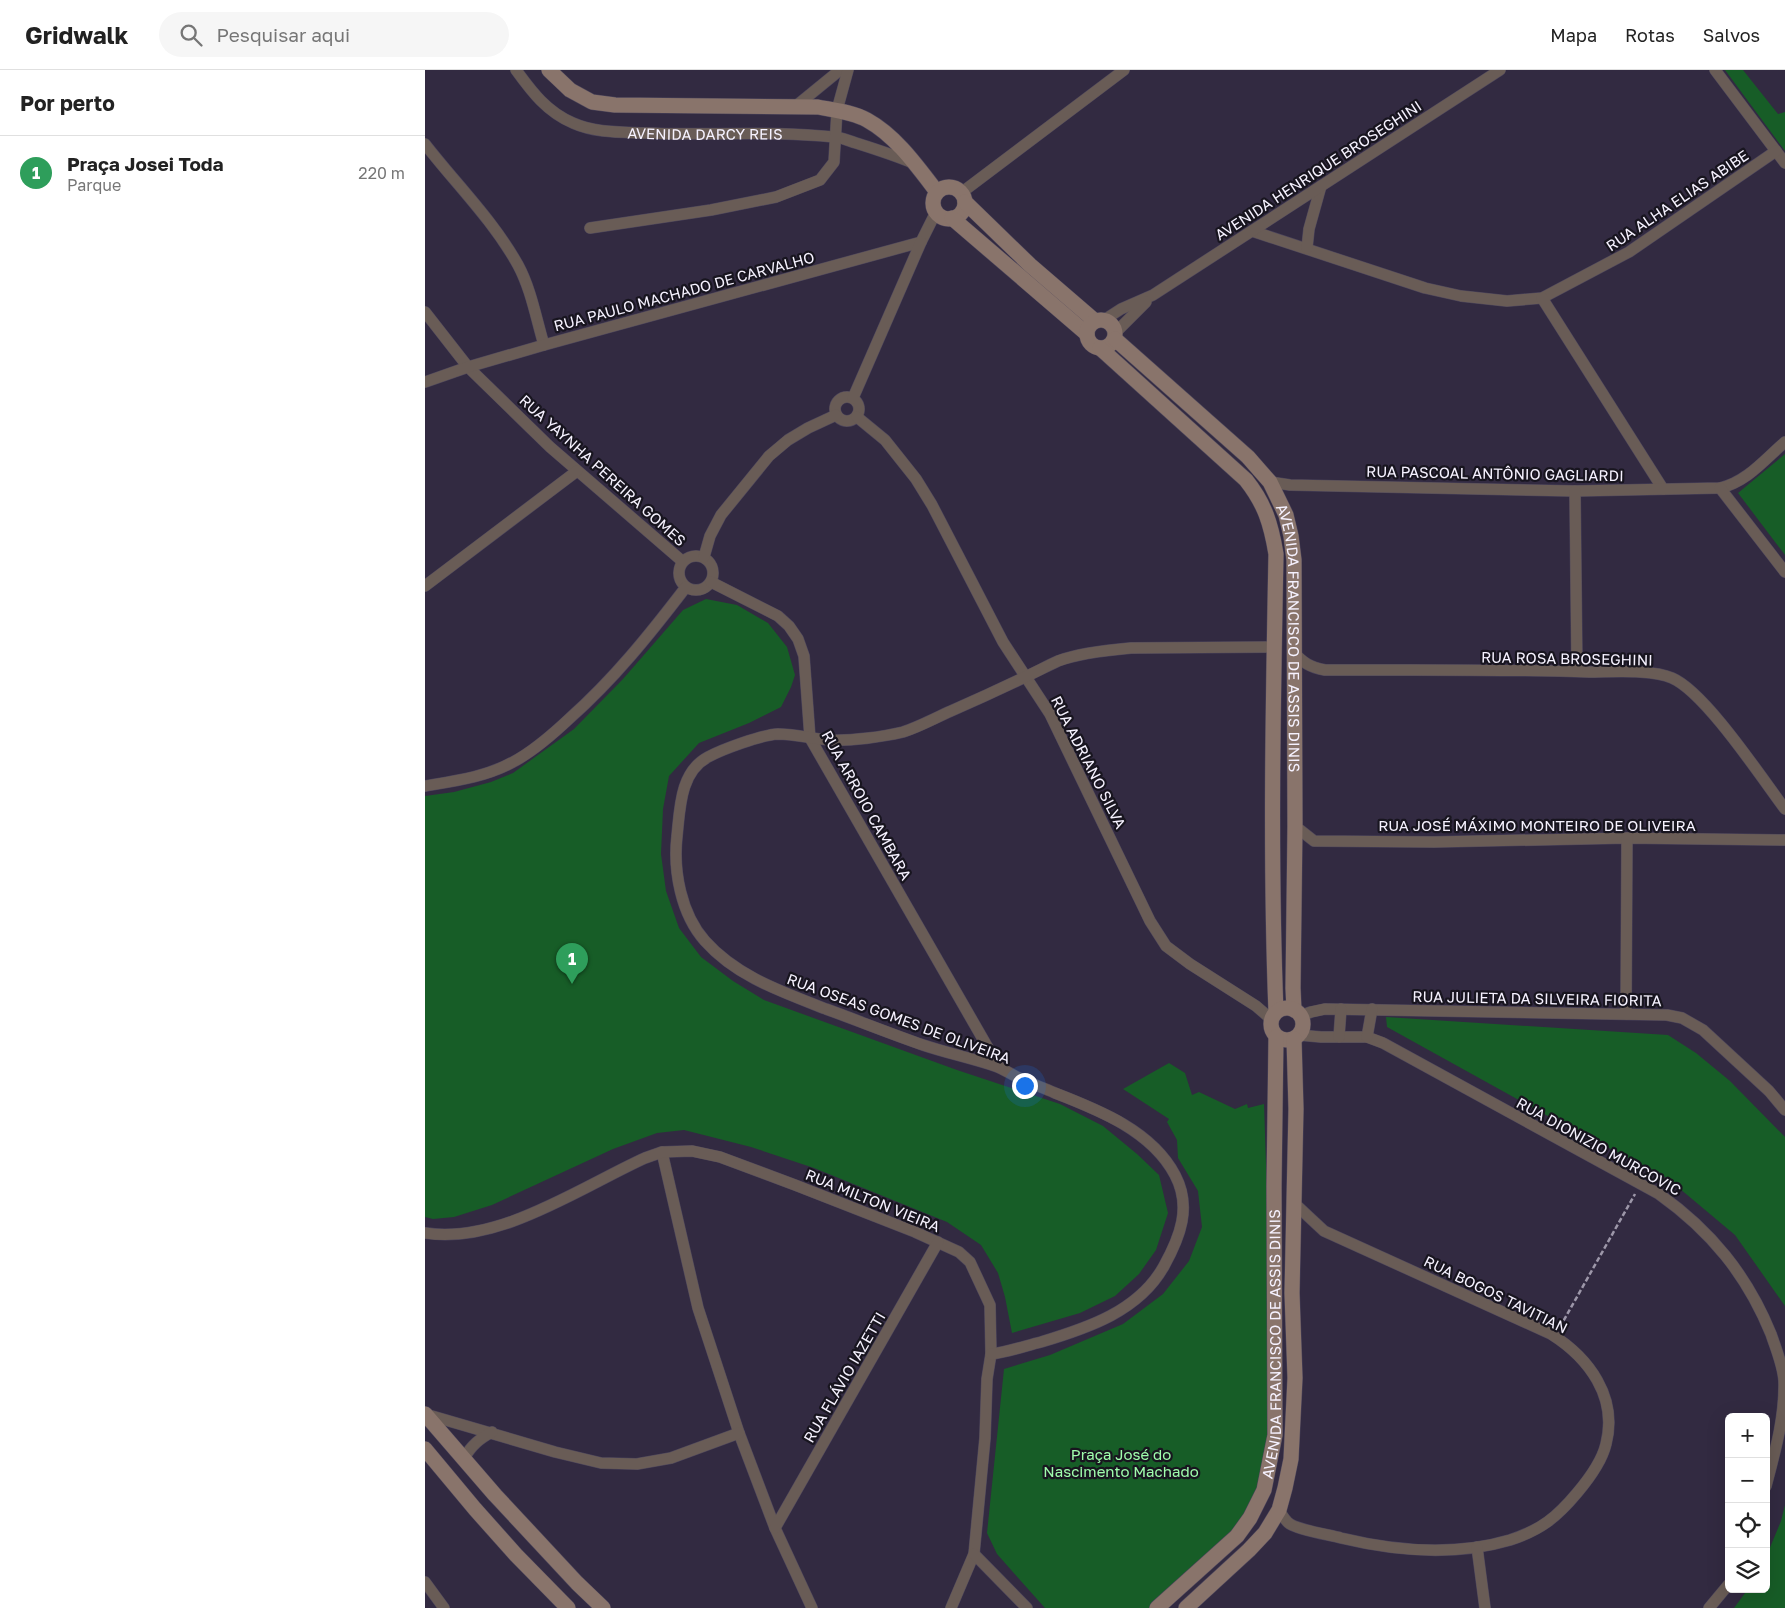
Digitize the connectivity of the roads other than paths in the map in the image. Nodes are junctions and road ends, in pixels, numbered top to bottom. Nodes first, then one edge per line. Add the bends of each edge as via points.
1 (516, 70) edge
2 (549, 70) edge
3 (840, 70) edge
4 (848, 70) edge
5 (1125, 70) edge
6 (1500, 70) edge
7 (1715, 70) edge
8 (796, 106) junction
9 (837, 110) junction
10 (836, 137) junction
11 (425, 144) edge
12 (1776, 151) junction
13 (913, 163) junction
14 (1785, 163) edge
15 (1321, 186) junction
16 (937, 192) junction
17 (963, 197) junction
18 (936, 212) junction
19 (952, 218) junction
20 (590, 228) dead end
21 (1252, 231) junction
22 (921, 242) junction
23 (1307, 248) junction
24 (1153, 295) junction
25 (1542, 298) junction
26 (425, 312) edge
27 (1099, 320) junction
28 (1087, 334) junction
29 (1115, 336) junction
30 (544, 344) junction
31 (1101, 348) junction
32 (468, 367) junction
33 (425, 382) edge
34 (853, 398) junction
35 (836, 415) junction
36 (857, 417) junction
37 (1785, 442) edge
38 (577, 471) junction
39 (1271, 482) junction
40 (1720, 488) junction
41 (1663, 489) junction
42 (1575, 491) junction
43 (704, 556) junction
44 (682, 561) junction
45 (1785, 572) edge
46 (711, 582) junction
47 (425, 586) edge
48 (686, 587) junction
49 (1274, 647) junction
50 (1293, 652) junction
51 (1577, 671) junction
52 (1025, 677) junction
53 (809, 738) junction
54 (425, 786) edge
55 (1785, 808) edge
56 (1295, 826) junction
57 (1627, 838) junction
58 (1785, 840) edge
59 (1341, 1009) junction
60 (1373, 1010) junction
61 (1297, 1013) junction
62 (1626, 1014) junction
63 (1273, 1016) junction
64 (1276, 1037) junction
65 (1297, 1037) junction
66 (1339, 1037) junction
67 (1367, 1037) junction
68 (999, 1067) junction
69 (1785, 1110) edge
70 (662, 1152) junction
71 (1294, 1203) junction
72 (425, 1233) edge
73 (938, 1242) junction
74 (991, 1354) junction
75 (425, 1414) edge
76 (492, 1432) junction
77 (739, 1432) junction
78 (425, 1448) edge
79 (464, 1458) junction
80 (1770, 1471) edge
81 (1279, 1510) junction
82 (775, 1528) junction
83 (1477, 1547) junction
84 (974, 1554) junction
85 (425, 1582) edge
86 (1725, 1589) edge
87 (444, 1608) edge
88 (568, 1608) edge
89 (603, 1608) edge
90 (812, 1608) edge
91 (951, 1608) edge
92 (1027, 1608) edge
93 (1157, 1608) edge
94 (1186, 1608) edge
95 (1485, 1608) edge
96 (1709, 1608) edge

1 - 10 street, AVENIDA DARCY REIS via 536,97 554,112 574,124 590,128 659,134
2 - 8 main road, AVENIDA DARCY REIS via 570,90 592,102 615,105
3 - 8 street
4 - 9 street
5 - 17 street
6 - 15 street, AVENIDA HENRIQUE BROSEGHINI
7 - 12 street
8 - 9 main road, AVENIDA DARCY REIS
9 - 10 street
9 - 13 main road, AVENIDA DARCY REIS via 865,119 889,134
10 - 13 street, AVENIDA DARCY REIS
10 - 20 street via 834,162 820,180 801,189 711,210
11 - 30 street via 497,232 519,266
12 - 14 street
12 - 25 street, RUA ALHA ELIAS ABIBE via 1629,252
13 - 16 main road, AVENIDA DARCY REIS
15 - 21 street, AVENIDA HENRIQUE BROSEGHINI
15 - 23 street
16 - 17 main road via 954,188
16 - 18 main road via 933,204
17 - 19 main road via 963,209
17 - 27 main road via 1030,265
18 - 19 main road via 946,219
18 - 22 street
19 - 28 main road
21 - 23 street, RUA ALHA ELIAS ABIBE
21 - 24 street, AVENIDA HENRIQUE BROSEGHINI
22 - 30 street, RUA PAULO MACHADO DE CARVALHO
22 - 34 street
23 - 25 street, RUA ALHA ELIAS ABIBE via 1425,288 1461,296 1507,301
24 - 27 street, AVENIDA HENRIQUE BROSEGHINI
24 - 29 street, AVENIDA HENRIQUE BROSEGHINI
25 - 41 street
26 - 32 street, RUA YAYNHA PEREIRA GOMES
27 - 28 main road via 1091,324
27 - 29 main road via 1112,324
28 - 31 main road via 1089,341
29 - 31 main road via 1111,344
29 - 39 main road, AVENIDA FRANCISCO DE ASSIS DINIS via 1248,457
30 - 32 street, RUA PAULO MACHADO DE CARVALHO
31 - 49 main road, AVENIDA FRANCISCO DE ASSIS DINIS via 1246,480 1258,496 1267,513 1276,554
32 - 33 street, RUA PAULO MACHADO DE CARVALHO
32 - 38 street, RUA YAYNHA PEREIRA GOMES
34 - 35 street via 838,400
34 - 36 street via 858,404
35 - 36 street via 850,422
35 - 43 street via 788,440 769,456 721,515
36 - 52 street, RUA ADRIANO SILVA via 885,440 917,479 1003,642
37 - 40 street, RUA PASCOAL ANTÔNIO GAGLIARDI via 1743,480
38 - 44 street, RUA YAYNHA PEREIRA GOMES
38 - 47 street
39 - 42 street, RUA PASCOAL ANTÔNIO GAGLIARDI
39 - 50 main road, AVENIDA FRANCISCO DE ASSIS DINIS via 1286,515 1291,536 1294,560
40 - 41 street, RUA PASCOAL ANTÔNIO GAGLIARDI
40 - 45 street
41 - 42 street, RUA PASCOAL ANTÔNIO GAGLIARDI
42 - 51 street
43 - 44 street via 692,555
43 - 46 street via 711,563
44 - 48 street via 678,570 679,580
46 - 48 street via 695,590
46 - 53 street, RUA ARROIO CAMBARA via 778,616 798,639 804,656
48 - 54 street via 646,640 593,698 533,750 492,771
49 - 52 street, RUA OSEAS GOMES DE OLIVEIRA via 1111,650 1060,661
49 - 63 main road, AVENIDA FRANCISCO DE ASSIS DINIS
50 - 51 street, RUA ROSA BROSEGHINI via 1311,667 1325,670
50 - 56 main road, AVENIDA FRANCISCO DE ASSIS DINIS
51 - 55 street, RUA ROSA BROSEGHINI via 1653,674 1672,678 1687,687 1722,726
52 - 53 street, RUA OSEAS GOMES DE OLIVEIRA via 903,732 835,740
52 - 63 street, RUA ADRIANO SILVA via 1050,714 1150,921 1166,946
53 - 68 street, RUA ARROIO CAMBARA
53 - 68 street, RUA OSEAS GOMES DE OLIVEIRA via 777,734 766,736 706,758 691,772 681,799 676,843 682,898 692,921 703,939 719,954 770,987 925,1046
56 - 57 street, RUA JOSÉ MÁXIMO MONTEIRO DE OLIVEIRA via 1314,841
56 - 61 main road, AVENIDA FRANCISCO DE ASSIS DINIS via 1293,988
57 - 58 street, RUA JOSÉ MÁXIMO MONTEIRO DE OLIVEIRA
57 - 62 street
59 - 60 street, RUA JULIETA DA SILVEIRA FIORITA
59 - 61 street, RUA JULIETA DA SILVEIRA FIORITA
59 - 66 street
60 - 62 street, RUA JULIETA DA SILVEIRA FIORITA
60 - 67 street
61 - 63 main road via 1285,1008
61 - 65 main road via 1303,1022
62 - 69 street, RUA JULIETA DA SILVEIRA FIORITA via 1667,1015 1693,1023 1713,1038
63 - 64 main road via 1271,1029
64 - 65 main road via 1285,1041
64 - 93 main road, AVENIDA FRANCISCO DE ASSIS DINIS via 1275,1435 1271,1463 1264,1490 1237,1536
65 - 66 street, RUA DIONIZIO MURCOVIC
65 - 71 main road, AVENIDA FRANCISCO DE ASSIS DINIS
66 - 67 street, RUA DIONIZIO MURCOVIC
67 - 80 street, RUA DIONIZIO MURCOVIC via 1408,1056 1641,1184 1679,1208 1713,1240 1750,1292 1778,1352 1784,1379 1784,1403
68 - 74 street, RUA OSEAS GOMES DE OLIVEIRA via 1115,1119 1151,1144 1176,1177 1182,1194 1183,1215 1180,1234 1160,1274 1117,1313 1067,1334
70 - 72 street, RUA MILTON VIEIRA via 510,1223 470,1233
70 - 73 street, RUA MILTON VIEIRA via 693,1151 720,1157
70 - 77 street via 697,1308
71 - 81 main road, AVENIDA FRANCISCO DE ASSIS DINIS via 1292,1293 1295,1378 1291,1459
71 - 83 street, RUA BOGOS TAVITIAN via 1324,1231 1555,1336 1588,1366 1605,1397 1609,1427 1606,1446 1586,1483 1564,1510 1552,1520 1511,1539
73 - 74 street, RUA MILTON VIEIRA via 959,1252 975,1271 990,1305
73 - 82 street, RUA FLÁVIO IAZETTI
74 - 84 street, RUA MILTON VIEIRA
75 - 76 street
75 - 79 main road
76 - 77 street via 601,1463 637,1464 671,1458
76 - 79 street via 471,1446
77 - 82 street
78 - 88 main road via 515,1555
79 - 89 main road via 534,1538
81 - 83 street, RUA BOGOS TAVITIAN via 1292,1526 1364,1544 1437,1550
81 - 94 main road, AVENIDA FRANCISCO DE ASSIS DINIS via 1265,1534
82 - 90 street
83 - 95 street
84 - 91 street, RUA MILTON VIEIRA
84 - 92 street
85 - 87 street
86 - 96 street

